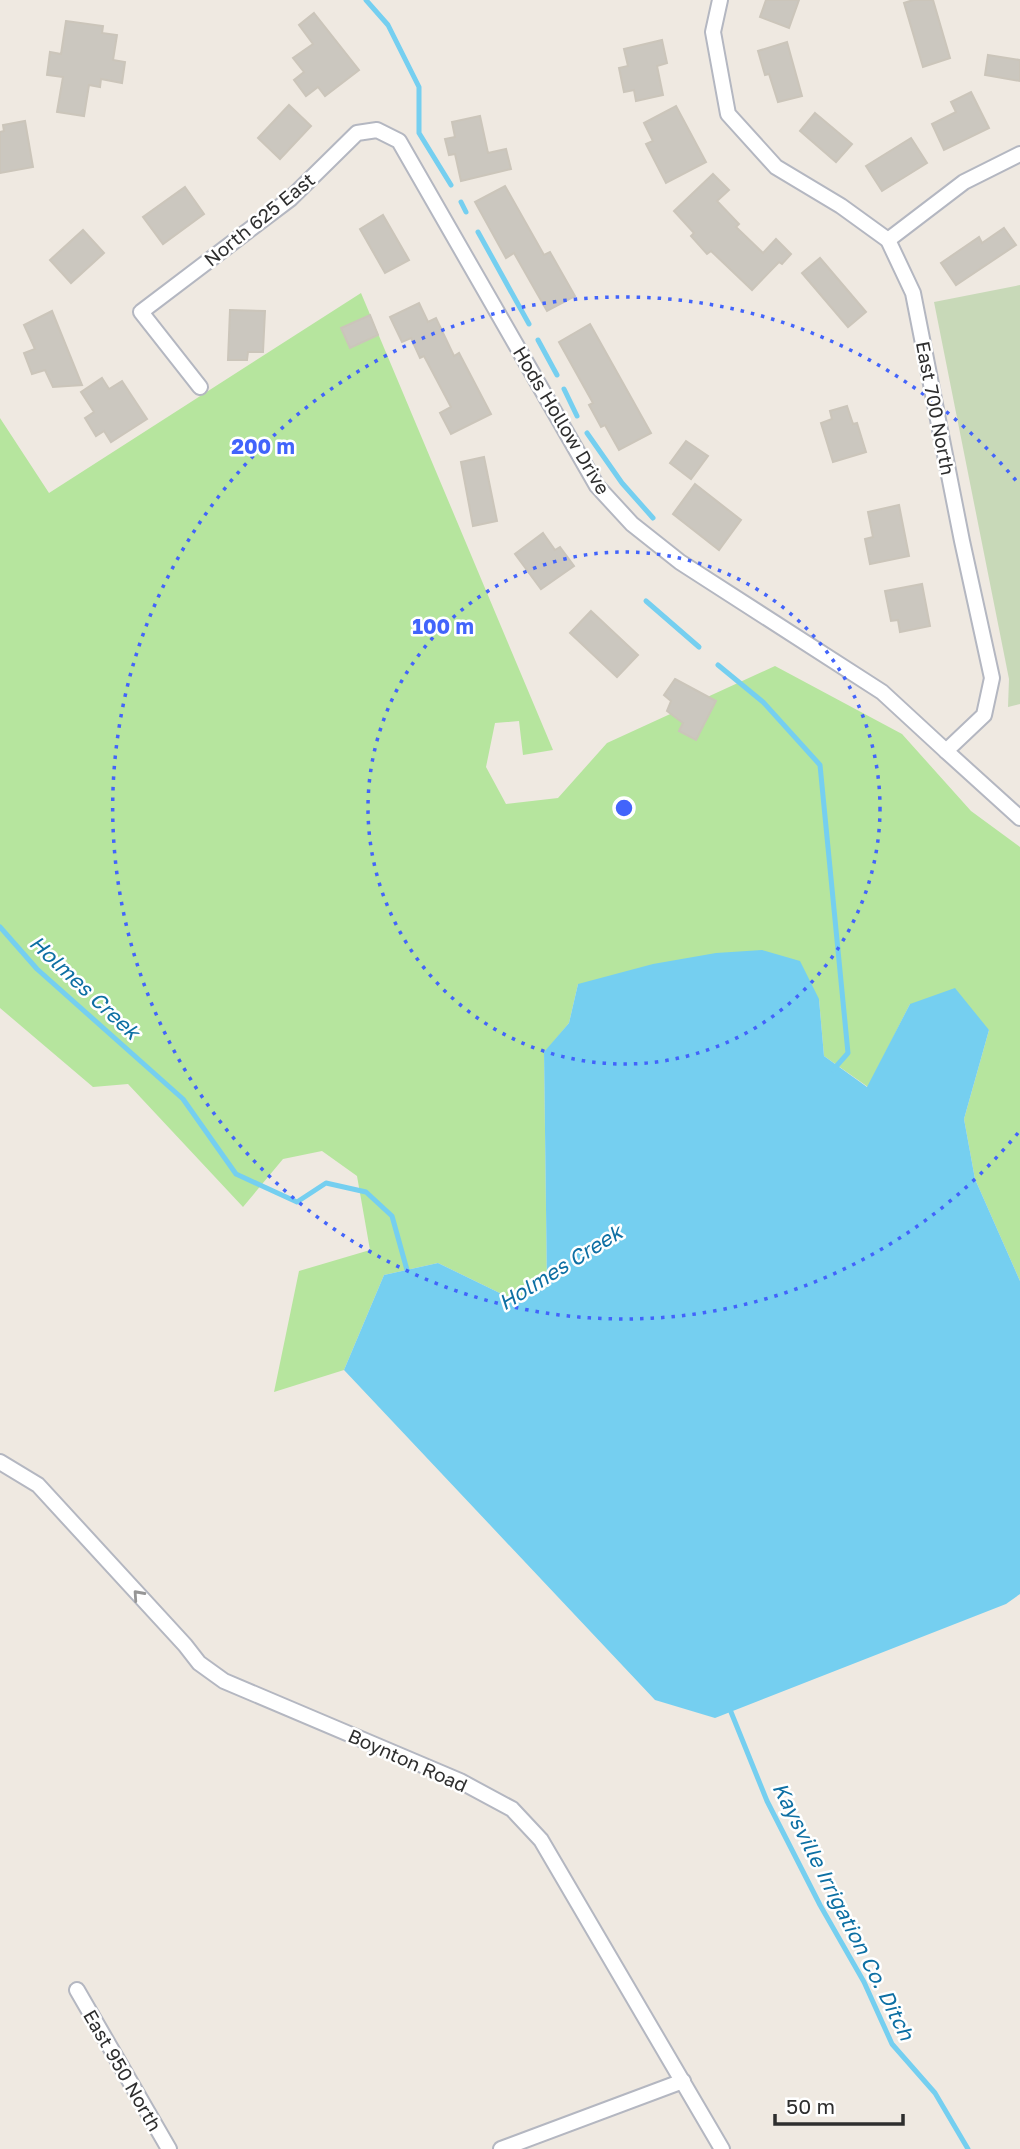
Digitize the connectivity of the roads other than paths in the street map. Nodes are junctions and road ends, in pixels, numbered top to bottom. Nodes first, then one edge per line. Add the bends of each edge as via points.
1 (720, 0) edge
2 (377, 130) joint
3 (1020, 154) edge
4 (888, 240) junction
5 (200, 387) dead end
6 (946, 751) junction
7 (1020, 818) edge
8 (0, 1462) edge
9 (77, 1990) dead end
10 (683, 2081) junction
11 (169, 2149) edge
12 (501, 2149) edge
13 (722, 2149) edge

1 - 4 street, East 700 North via 713,32 728,114 776,167
2 - 5 street, North 625 East via 357,133 290,199 141,312
2 - 6 street, Hods Hollow Drive via 399,141 597,486 632,524 680,562 882,692
3 - 4 street via 964,182
4 - 6 street, East 700 North via 913,293 992,678 984,715
6 - 7 street
10 -> 8 street, Boynton Road via 541,1840 512,1809 460,1781 224,1681 199,1663 38,1485
9 - 11 street, East 950 North
10 - 12 street
10 - 13 street, Boynton Road

